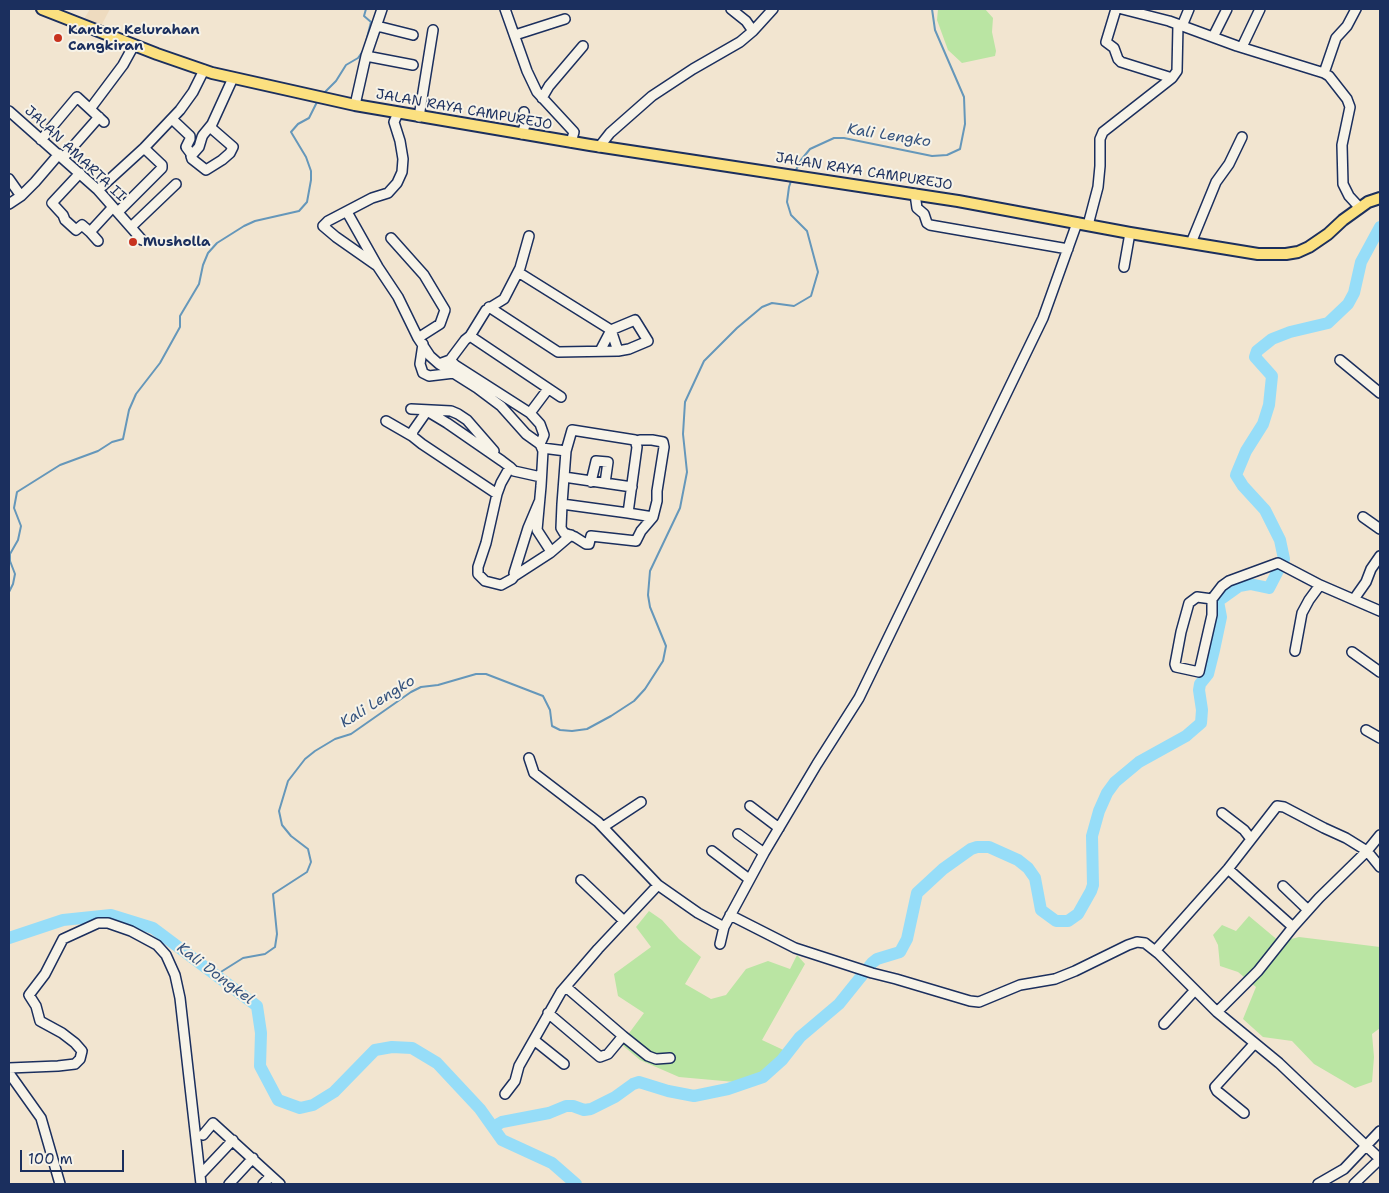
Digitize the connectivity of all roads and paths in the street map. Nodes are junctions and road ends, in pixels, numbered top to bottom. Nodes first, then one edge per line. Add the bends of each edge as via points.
1 (42, 9) edge
2 (382, 9) edge
3 (505, 9) edge
4 (731, 9) edge
5 (773, 9) edge
6 (1116, 9) edge
7 (1122, 9) edge
8 (1189, 9) edge
9 (1227, 9) edge
10 (1260, 9) edge
11 (1356, 9) edge
12 (1137, 11) edge
13 (565, 18) dead end
14 (1180, 25) junction
15 (377, 26) junction
16 (433, 30) dead end
17 (753, 31) junction
18 (413, 35) dead end
19 (515, 35) junction
20 (1213, 37) junction
21 (134, 45) junction
22 (583, 46) dead end
23 (1242, 48) junction
24 (366, 56) junction
25 (413, 65) dead end
26 (204, 70) junction
27 (1324, 73) junction
28 (233, 78) junction
29 (1172, 78) junction
30 (542, 98) junction
31 (355, 105) junction
32 (90, 109) junction
33 (9, 111) edge
34 (524, 112) dead end
35 (398, 113) junction
36 (419, 117) junction
37 (172, 118) junction
38 (210, 126) junction
39 (522, 134) junction
40 (1242, 137) dead end
41 (42, 140) junction
42 (571, 142) junction
43 (599, 146) junction
44 (144, 148) junction
45 (192, 155) junction
46 (61, 156) junction
47 (80, 174) junction
48 (9, 179) edge
49 (176, 184) dead end
50 (98, 190) junction
51 (915, 194) junction
52 (21, 196) junction
53 (1380, 198) edge
54 (9, 204) edge
55 (1360, 208) junction
56 (116, 210) junction
57 (347, 212) junction
58 (1077, 223) junction
59 (1088, 225) junction
60 (131, 227) junction
61 (90, 232) junction
62 (1130, 233) junction
63 (529, 236) dead end
64 (391, 238) dead end
65 (142, 240) dead end
66 (98, 241) dead end
67 (1191, 243) junction
68 (1068, 249) junction
69 (378, 267) junction
70 (1124, 267) dead end
71 (518, 272) junction
72 (489, 307) junction
73 (611, 330) junction
74 (470, 336) junction
75 (420, 341) junction
76 (600, 351) junction
77 (618, 351) junction
78 (450, 360) junction
79 (1340, 360) dead end
80 (439, 364) junction
81 (454, 373) junction
82 (480, 385) junction
83 (548, 389) junction
84 (1380, 393) edge
85 (561, 397) dead end
86 (411, 409) dead end
87 (427, 411) junction
88 (530, 413) junction
89 (386, 421) dead end
90 (412, 436) junction
91 (637, 442) junction
92 (541, 446) junction
93 (566, 451) junction
94 (500, 459) junction
95 (510, 467) junction
96 (541, 477) junction
97 (564, 477) junction
98 (591, 482) junction
99 (605, 483) junction
100 (632, 487) junction
101 (497, 494) junction
102 (539, 502) junction
103 (562, 504) junction
104 (628, 512) junction
105 (653, 517) junction
106 (1363, 517) dead end
107 (1380, 529) edge
108 (537, 530) junction
109 (573, 536) junction
110 (526, 537) junction
111 (550, 552) junction
112 (1380, 556) edge
113 (516, 574) junction
114 (1320, 585) junction
115 (1212, 599) junction
116 (1354, 599) junction
117 (1380, 610) edge
118 (1296, 651) dead end
119 (1352, 652) dead end
120 (1380, 672) edge
121 (1366, 730) dead end
122 (1380, 738) edge
123 (529, 758) dead end
124 (642, 802) dead end
125 (750, 806) dead end
126 (1222, 813) dead end
127 (603, 827) junction
128 (779, 828) junction
129 (738, 834) dead end
130 (1380, 835) edge
131 (1251, 838) junction
132 (712, 852) dead end
133 (1367, 852) junction
134 (764, 853) junction
135 (1380, 867) edge
136 (1228, 869) junction
137 (749, 879) junction
138 (581, 880) dead end
139 (658, 885) junction
140 (1283, 886) dead end
141 (1308, 910) junction
142 (730, 915) junction
143 (624, 921) junction
144 (724, 927) junction
145 (1293, 927) junction
146 (720, 944) dead end
147 (1155, 951) junction
148 (566, 986) junction
149 (1195, 990) junction
150 (1216, 1012) junction
151 (548, 1013) junction
152 (1164, 1024) dead end
153 (622, 1036) junction
154 (534, 1040) junction
155 (1254, 1044) junction
156 (670, 1058) dead end
157 (564, 1064) dead end
158 (9, 1068) edge
159 (9, 1073) edge
160 (504, 1094) dead end
161 (1244, 1113) dead end
162 (1380, 1131) edge
163 (203, 1135) dead end
164 (233, 1140) junction
165 (1366, 1147) junction
166 (252, 1158) junction
167 (1380, 1159) edge
168 (271, 1176) junction
169 (200, 1180) edge
170 (60, 1184) edge
171 (229, 1184) edge
172 (263, 1184) edge
173 (280, 1184) edge
174 (1318, 1184) edge
175 (1354, 1184) edge

1 - 21 main road, JALAN RAYA CAMPUREJO
2 - 15 street
3 - 19 street
4 - 17 street via 746,20
5 - 17 street
6 - 29 street via 1106,42 1114,48 1118,60
7 - 12 street
8 - 14 street
9 - 20 street
10 - 23 street
11 - 27 street via 1336,38
12 - 14 street
13 - 19 street
14 - 20 street
14 - 29 street via 1177,71
15 - 18 street
15 - 24 street
16 - 36 street
17 - 43 street via 652,96
19 - 30 street via 527,71
20 - 23 street
21 - 26 main road, JALAN RAYA CAMPUREJO
21 - 32 street
22 - 30 street
23 - 27 street
24 - 25 street
24 - 31 street
26 - 28 main road, JALAN RAYA CAMPUREJO
26 - 37 street via 193,92
27 - 55 street via 1350,107 1342,145 1343,184
28 - 31 main road, JALAN RAYA CAMPUREJO
28 - 38 street
29 - 59 street via 1103,132 1098,187
30 - 42 street via 574,132
31 - 35 main road, JALAN RAYA CAMPUREJO
32 - 41 street via 74,95
32 - 46 street via 102,119
33 - 41 street, JALAN AMARTA II
34 - 39 street
35 - 36 main road, JALAN RAYA CAMPUREJO
35 - 57 street via 394,122 403,159 398,183 388,193
36 - 39 main road, JALAN RAYA CAMPUREJO
37 - 44 street
37 - 45 street via 190,136 186,148
38 - 45 street
38 - 45 street via 233,146 232,151 206,170 192,159
39 - 42 main road, JALAN RAYA CAMPUREJO
40 - 67 street via 1216,182
41 - 46 street, JALAN AMARTA II
42 - 43 main road, JALAN RAYA CAMPUREJO
43 - 51 main road, JALAN RAYA CAMPUREJO
44 - 50 street
44 - 56 street via 162,168
46 - 47 street, JALAN AMARTA II
46 - 52 street
47 - 50 street, JALAN AMARTA II
47 - 61 street via 52,203 76,230 82,225
48 - 52 street
49 - 60 street
50 - 56 street, JALAN AMARTA II
51 - 58 main road, JALAN RAYA CAMPUREJO
51 - 68 street via 917,208 930,225
52 - 54 street
53 - 55 main road, JALAN RAYA CAMPUREJO
55 - 67 main road, JALAN RAYA CAMPUREJO via 1328,234 1298,252 1258,254
56 - 60 street, JALAN AMARTA II
56 - 61 street
57 - 69 street
57 - 69 street via 323,224 323,228
58 - 59 main road, JALAN RAYA CAMPUREJO
58 - 68 street
59 - 62 main road, JALAN RAYA CAMPUREJO
60 - 65 street, JALAN AMARTA II
61 - 66 street
62 - 67 main road, JALAN RAYA CAMPUREJO
62 - 70 street
63 - 71 street
64 - 75 street via 424,275 446,310 440,324
68 - 128 street via 1044,318 859,698
69 - 75 street via 398,297
71 - 72 street via 504,299
71 - 73 street
72 - 74 street
72 - 76 street via 558,352
73 - 76 street
73 - 77 street
73 - 77 street via 635,320 648,341
74 - 78 street
74 - 83 street
75 - 80 street
75 - 81 street via 423,373 430,376
76 - 77 street
78 - 80 street
78 - 82 street
79 - 84 street
80 - 81 street
81 - 82 street
82 - 88 street
82 - 92 street
83 - 85 street
83 - 88 street
86 - 87 street
87 - 90 street
87 - 94 street
87 - 94 street via 451,411 467,420
88 - 92 street via 540,424 544,435
89 - 90 street
90 - 101 street
91 - 93 street via 572,430
91 - 100 street
91 - 105 street via 663,442
92 - 93 street
92 - 96 street
93 - 97 street
94 - 95 street
95 - 96 street
95 - 101 street
96 - 102 street
97 - 98 street
97 - 103 street
98 - 99 street
98 - 99 street via 596,461 608,462
99 - 100 street
100 - 104 street
101 - 113 street via 478,574 485,581 501,585
102 - 108 street
102 - 110 street
103 - 104 street
103 - 109 street via 561,528
104 - 105 street
105 - 109 street via 636,541
106 - 107 street
108 - 110 street
108 - 111 street
109 - 111 street
110 - 113 street
111 - 113 street
112 - 116 street
114 - 115 street via 1278,563 1229,581
114 - 116 street
114 - 118 street via 1302,613
115 - 115 street via 1212,614 1199,672 1176,667 1189,603 1197,597
116 - 117 street
119 - 120 street
121 - 122 street
123 - 127 street via 534,773
124 - 127 street
125 - 128 street
126 - 131 street
127 - 139 street
128 - 134 street
129 - 134 street
130 - 133 street
131 - 133 street via 1274,808 1281,806
131 - 136 street
132 - 137 street
133 - 135 street
133 - 141 street
134 - 137 street
136 - 145 street
136 - 147 street
137 - 142 street
138 - 143 street
139 - 143 street
139 - 144 street
140 - 141 street
141 - 145 street
142 - 144 street
142 - 147 street via 795,948 970,1002 979,1002 1020,985 1075,972 1128,944 1145,943
143 - 148 street
144 - 146 street
145 - 150 street via 1258,971
147 - 149 street
148 - 151 street
148 - 153 street
149 - 150 street
149 - 152 street
150 - 155 street
151 - 153 street via 601,1057 608,1054
151 - 154 street
153 - 156 street via 648,1056
154 - 157 street
154 - 160 street via 519,1066 515,1081
155 - 161 street via 1215,1087
155 - 165 street via 1280,1064
158 - 169 street via 75,1064 80,1059 82,1051 75,1043 40,1021 29,995 52,964 63,939 102,923 131,931 157,946 175,975 180,998
159 - 170 street via 40,1118
162 - 165 street
163 - 164 street via 213,1123
164 - 166 street
164 - 169 street
165 - 167 street
165 - 174 street via 1344,1169
166 - 168 street
166 - 171 street
167 - 175 street
168 - 172 street
168 - 173 street

